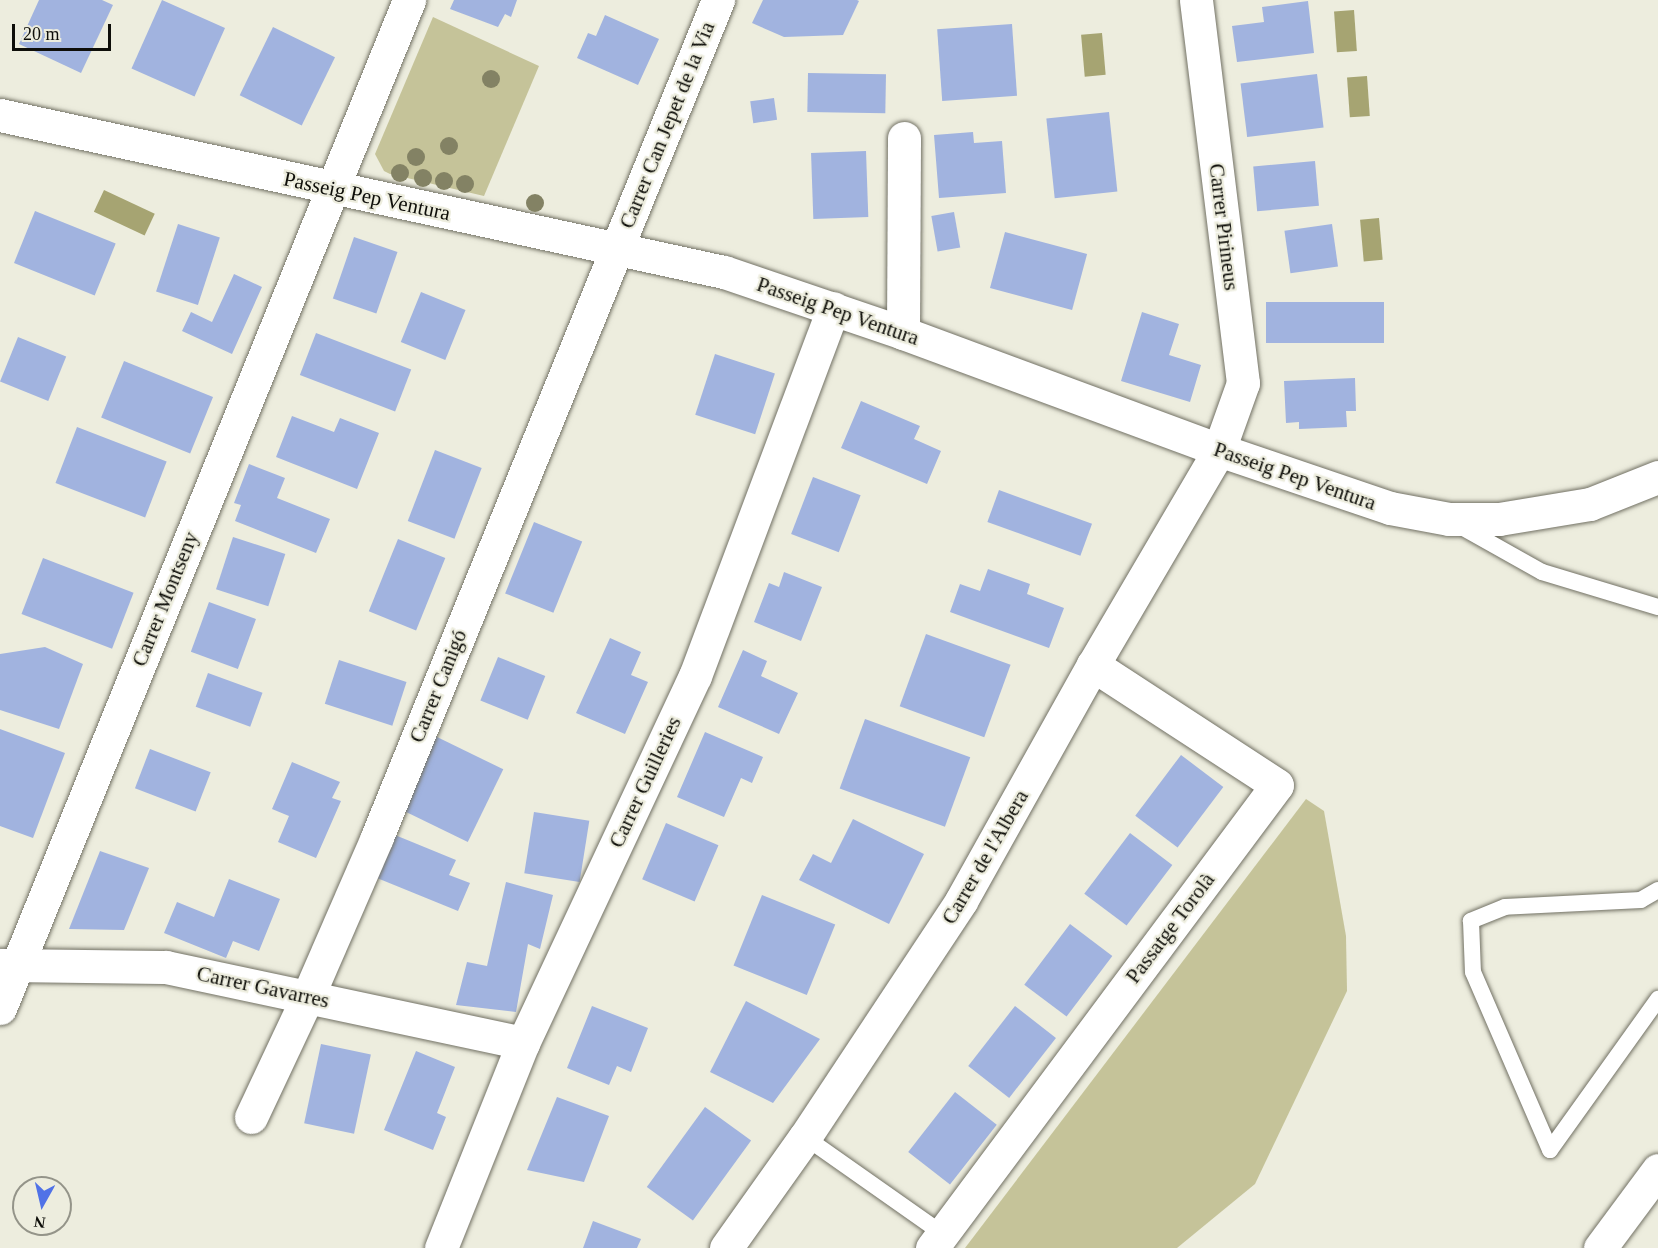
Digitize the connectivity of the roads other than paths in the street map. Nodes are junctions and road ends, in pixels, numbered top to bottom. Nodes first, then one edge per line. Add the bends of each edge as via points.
1 (409, 0) edge
2 (718, 0) edge
3 (1196, 0) edge
4 (0, 115) edge
5 (904, 138) dead end
6 (331, 189) junction
7 (615, 250) junction
8 (833, 308) junction
9 (903, 333) junction
10 (1219, 450) junction
11 (1658, 477) edge
12 (1449, 519) junction
13 (1658, 607) edge
14 (1093, 665) junction
15 (1658, 890) edge
16 (9, 966) edge
17 (308, 996) junction
18 (1658, 999) edge
19 (0, 1008) edge
20 (523, 1043) junction
21 (251, 1117) dead end
22 (805, 1137) junction
23 (1658, 1170) edge
24 (938, 1241) edge
25 (441, 1248) edge
26 (726, 1248) edge
27 (1600, 1248) edge

1 - 6 main road, Carrer Montseny
2 - 7 main road, Carrer Can Jepet de la Via
3 - 10 main road, Carrer Pirineus via 1243,383
4 - 6 main road, Passeig Pep Ventura
5 - 9 main road
6 - 7 main road, Passeig Pep Ventura
6 - 16 main road, Carrer Montseny
7 - 8 main road, Passeig Pep Ventura via 724,272
7 - 17 main road, Carrer Canigó via 377,837
8 - 9 main road, Passeig Pep Ventura
8 - 20 main road, Carrer Guilleries via 695,676
9 - 10 main road, Passeig Pep Ventura
10 - 12 main road, Passeig Pep Ventura via 1390,508
10 - 14 main road, Carrer de l'Albera
11 - 12 main road, Passeig Pep Ventura via 1590,504 1499,519
12 - 13 lane via 1542,572
14 - 22 main road, Carrer de l'Albera via 961,901
14 - 24 main road, Passatge Torolà via 1277,785
15 - 18 lane via 1641,900 1505,907 1471,921 1473,972 1550,1150
16 - 17 main road, Carrer Gavarres via 166,967
16 - 19 main road, Carrer Montseny
17 - 20 main road, Carrer Gavarres
17 - 21 main road, Carrer Canigó
20 - 25 main road, Carrer Guilleries
22 - 24 lane
22 - 26 main road, Carrer de l'Albera
23 - 27 main road

